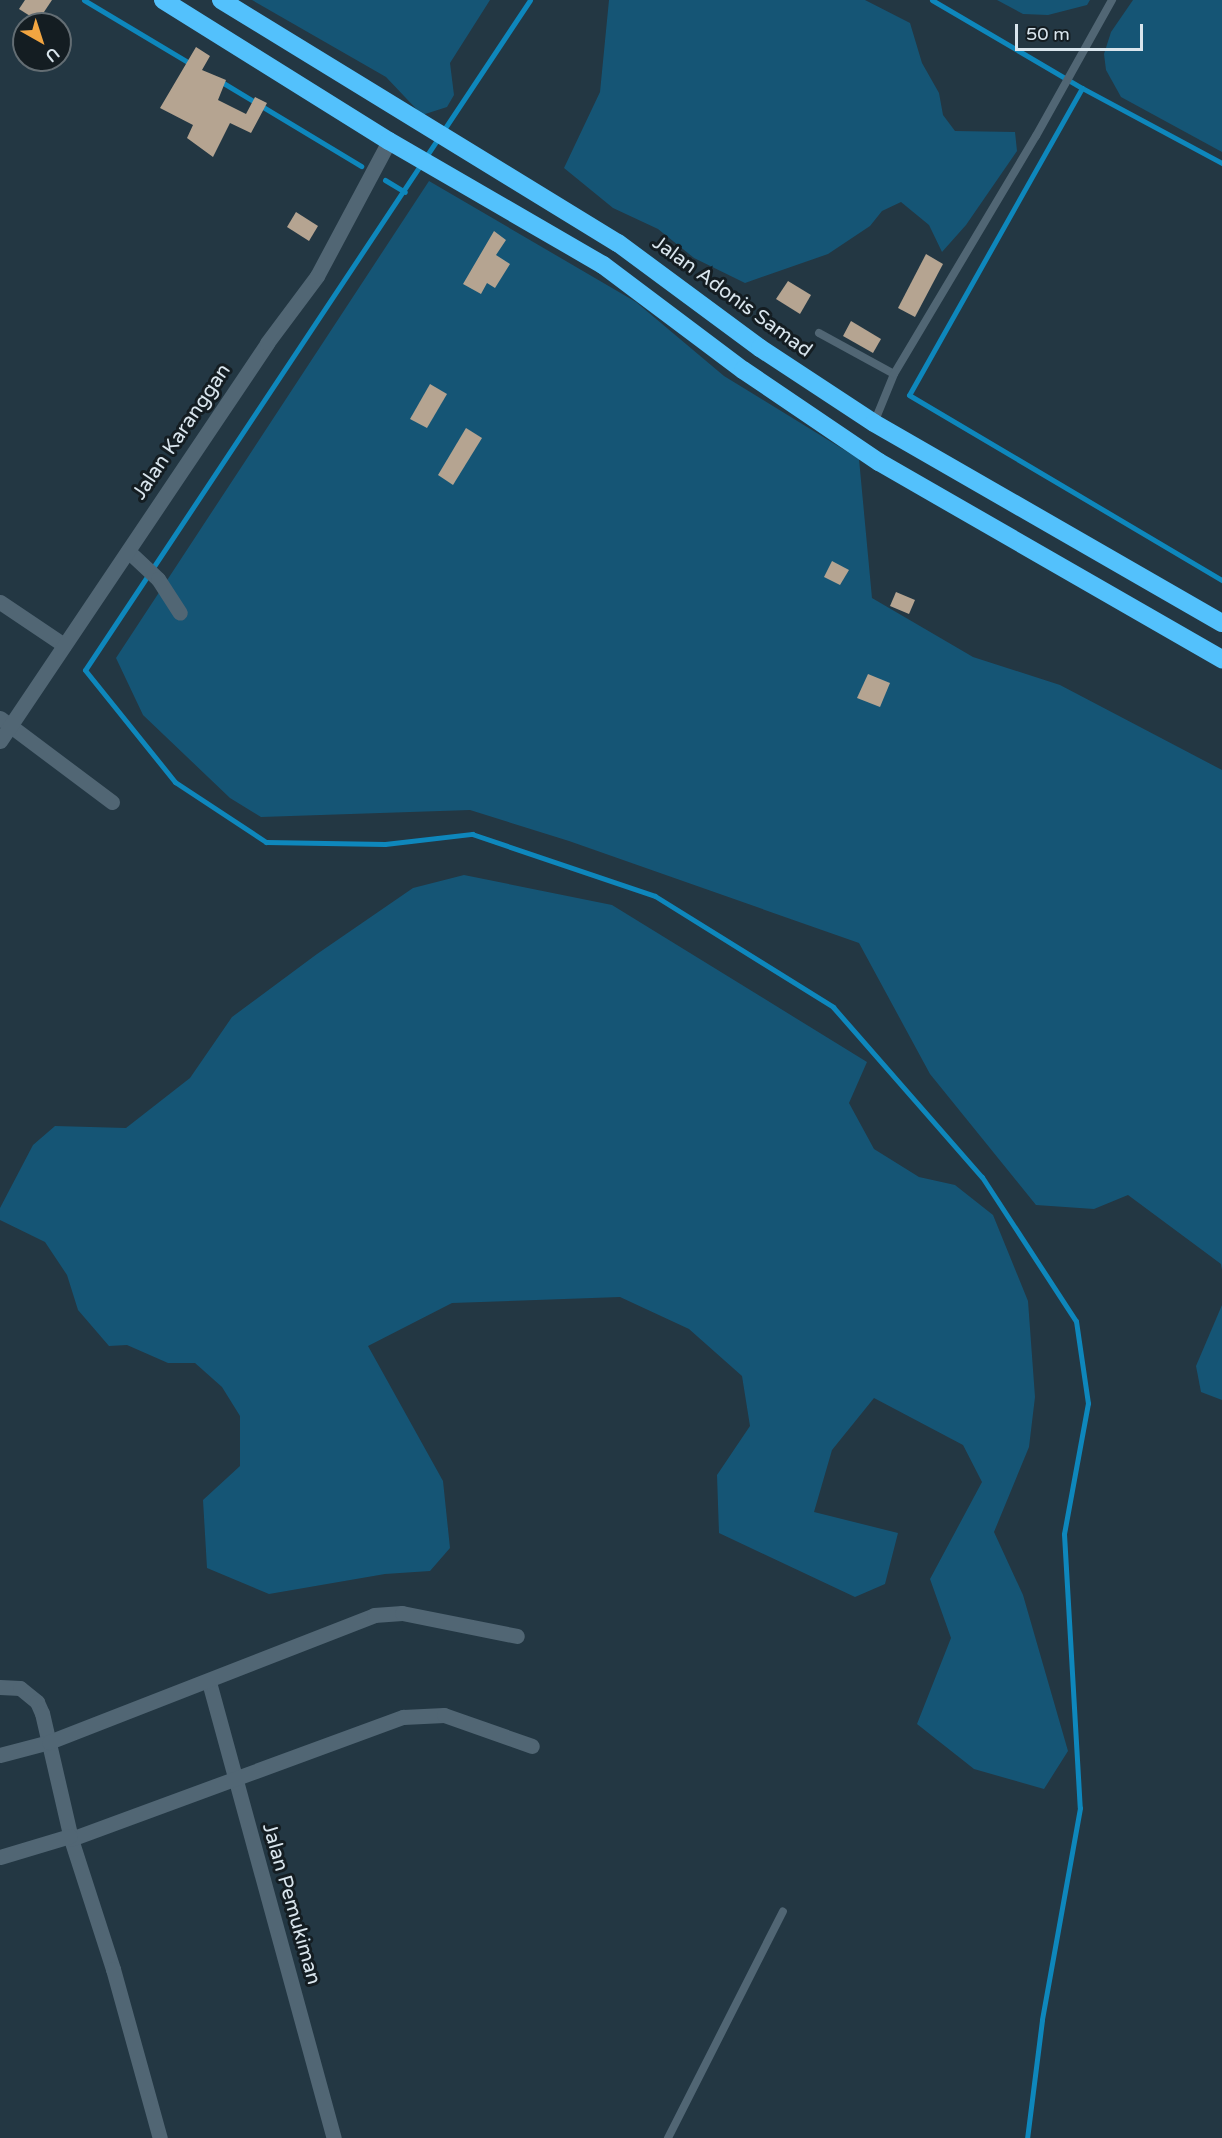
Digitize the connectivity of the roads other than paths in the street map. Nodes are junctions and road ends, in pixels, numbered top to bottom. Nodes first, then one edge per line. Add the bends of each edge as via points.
1 (163, 0) edge
2 (221, 0) edge
3 (1112, 0) edge
4 (394, 144) junction
5 (733, 328) junction
6 (819, 333) dead end
7 (718, 349) junction
8 (894, 374) junction
9 (874, 423) junction
10 (128, 550) junction
11 (0, 602) edge
12 (180, 613) dead end
13 (1222, 623) edge
14 (64, 645) junction
15 (1222, 659) edge
16 (5, 722) edge
17 (0, 741) edge
18 (112, 802) dead end
19 (517, 1636) dead end
20 (209, 1682) junction
21 (0, 1687) edge
22 (50, 1742) junction
23 (532, 1746) dead end
24 (0, 1755) edge
25 (234, 1778) junction
26 (70, 1838) junction
27 (0, 1857) edge
28 (783, 1911) dead end
29 (160, 2138) edge
30 (334, 2138) edge
31 (668, 2138) edge

1 - 4 highway
2 - 5 highway, Jalan Adonis Samad via 618,243
3 - 8 lane
4 - 7 highway via 603,265
4 - 10 street, Jalan Karanggan via 317,276 267,343
5 - 7 highway
5 - 9 highway, Jalan Adonis Samad
6 - 8 lane
7 - 15 highway via 879,462
8 - 9 lane
9 - 13 highway, Jalan Adonis Samad
10 - 12 street via 159,579
10 - 14 street, Jalan Karanggan
11 - 14 street
14 - 16 street, Jalan Karanggan
16 - 17 street, Jalan Karanggan
16 - 18 street
19 - 20 street via 392,1613 351,1623
20 - 22 street
20 - 25 street, Jalan Pemukiman
21 - 22 street via 20,1688 37,1702
22 - 24 street
22 - 26 street
23 - 25 street via 444,1715 423,1714
25 - 26 street
25 - 30 street, Jalan Pemukiman
26 - 27 street
26 - 29 street via 113,1969
28 - 31 lane

